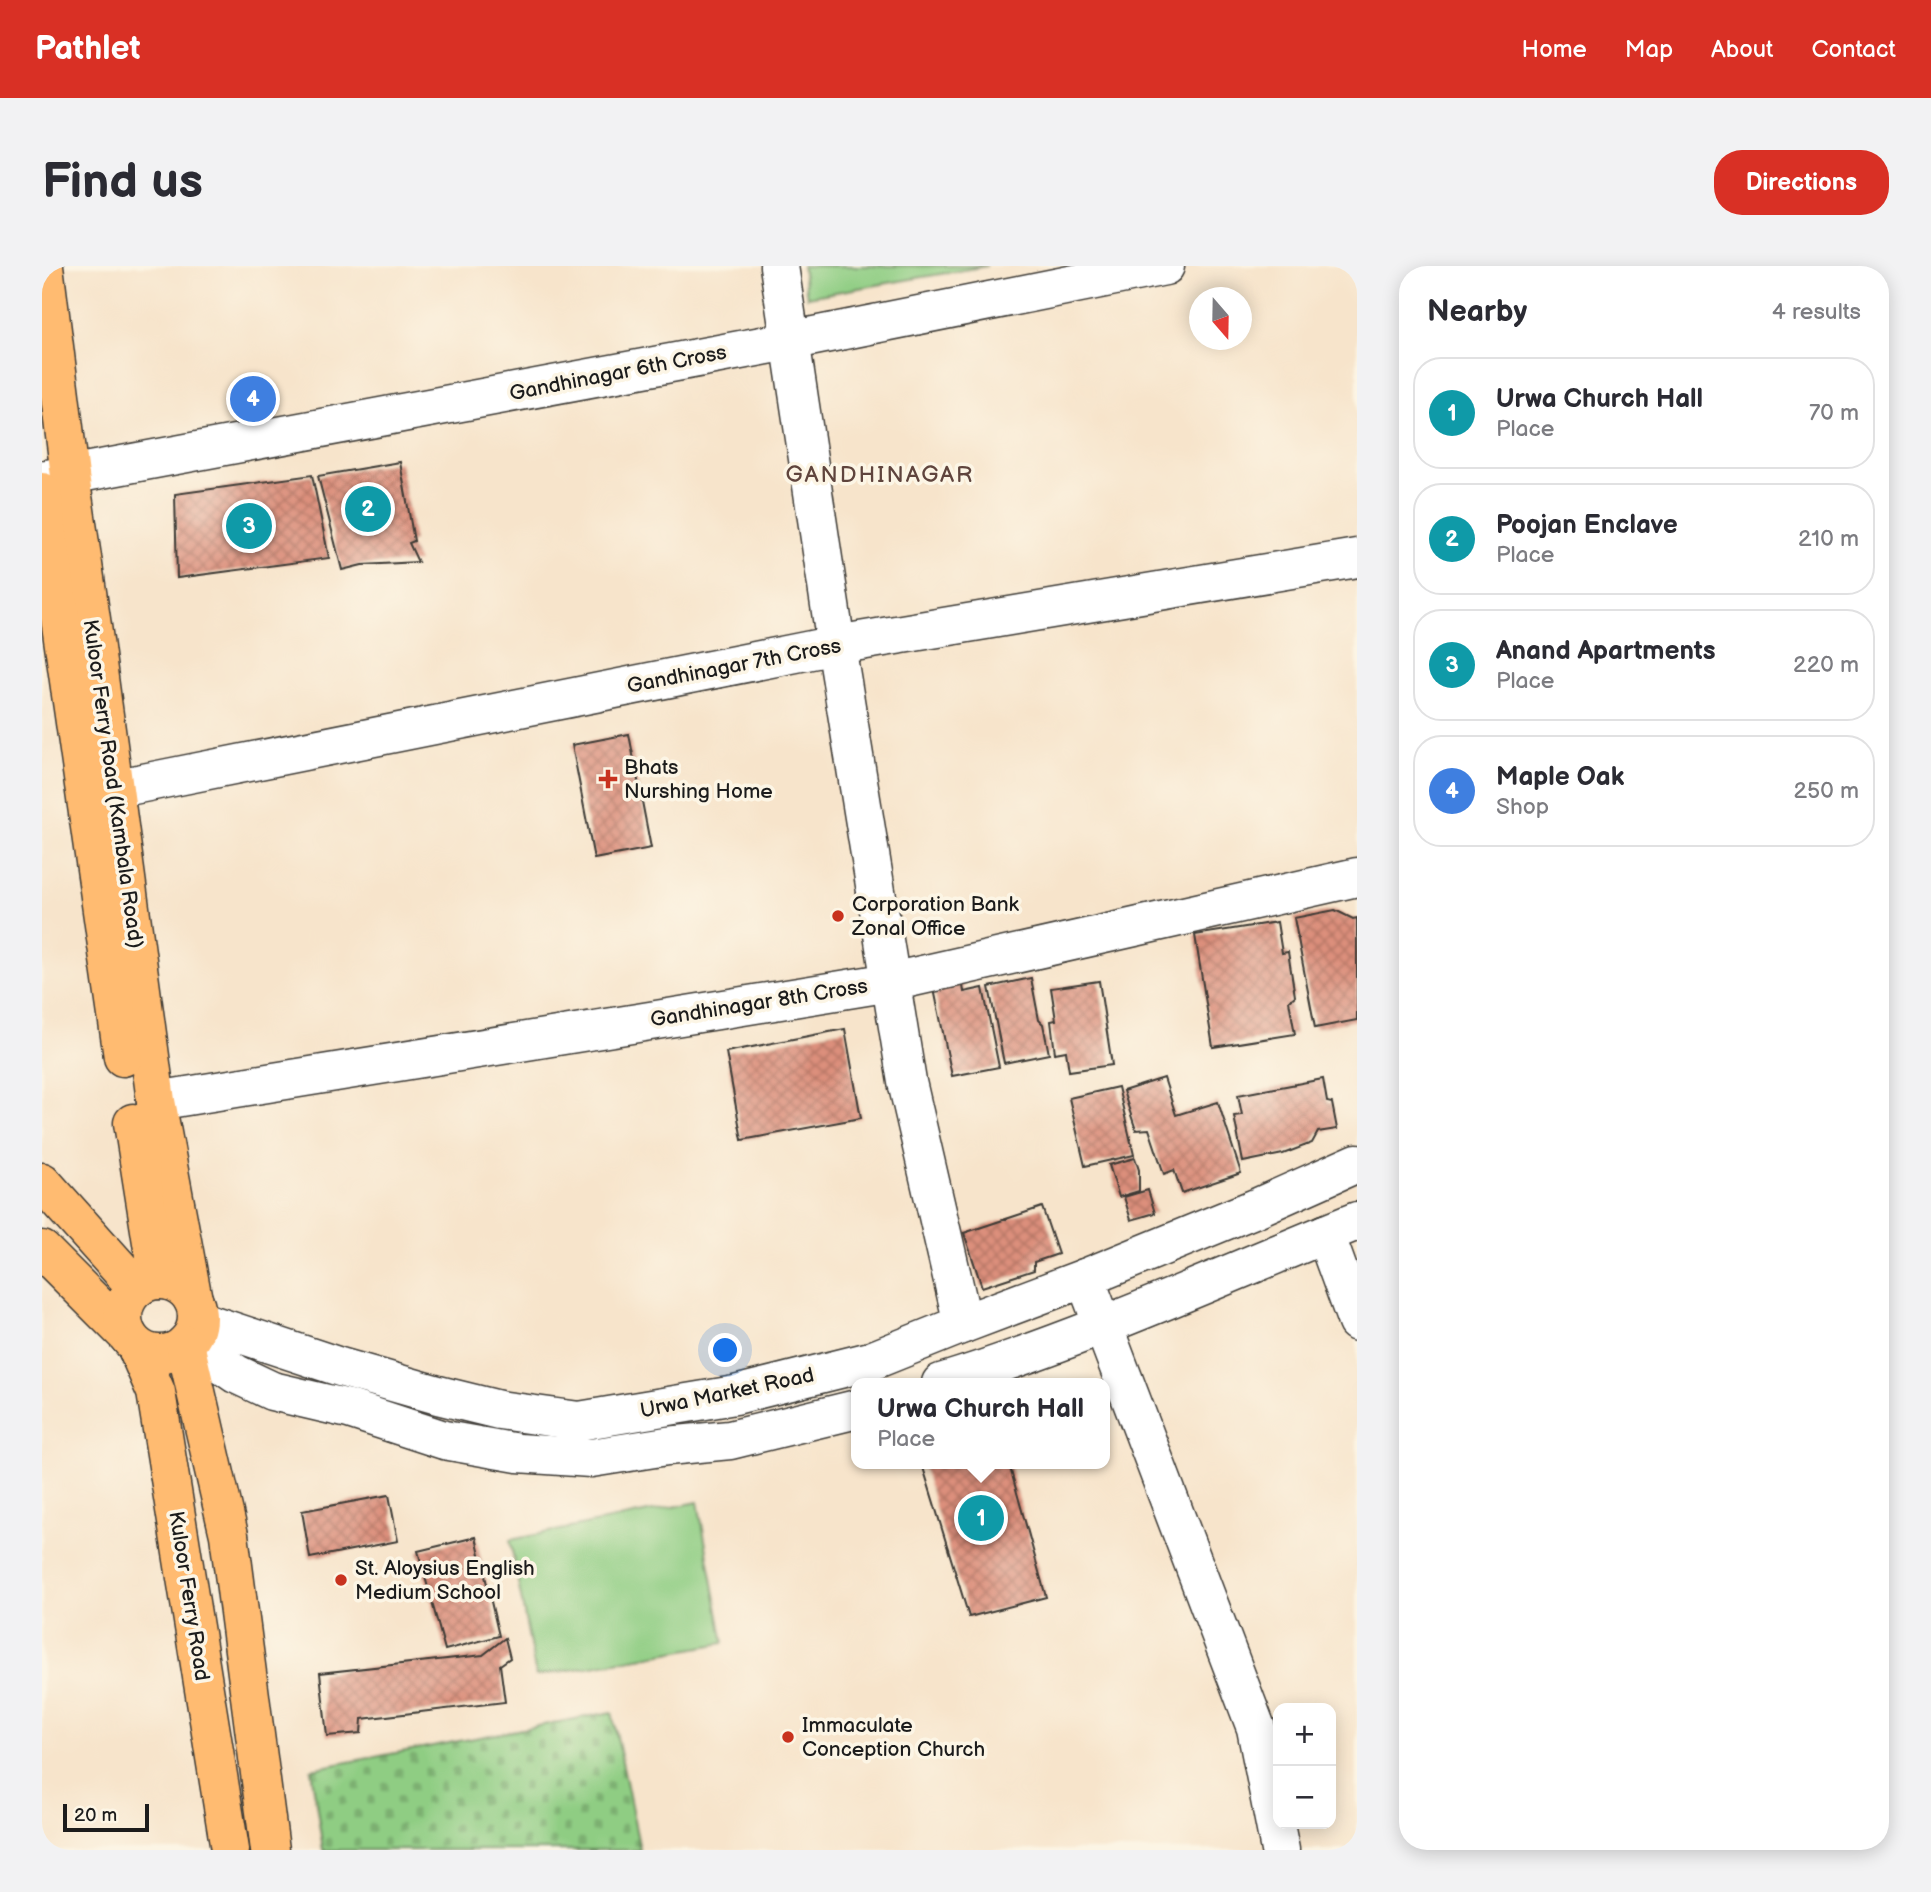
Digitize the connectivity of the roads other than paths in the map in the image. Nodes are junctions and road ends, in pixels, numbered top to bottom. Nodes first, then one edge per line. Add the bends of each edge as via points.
1 (44, 266) edge
2 (779, 266) edge
3 (1165, 266) edge
4 (789, 341) junction
5 (51, 482) edge
6 (1357, 558) edge
7 (836, 645) junction
8 (113, 789) junction
9 (1357, 877) edge
10 (891, 982) junction
11 (156, 1101) junction
12 (1357, 1163) edge
13 (42, 1182) edge
14 (1341, 1227) edge
15 (42, 1250) edge
16 (1086, 1278) junction
17 (148, 1284) junction
18 (1357, 1322) edge
19 (962, 1324) junction
20 (191, 1326) junction
21 (1104, 1327) junction
22 (132, 1341) junction
23 (956, 1378) edge
24 (722, 1398) junction
25 (851, 1410) edge
26 (730, 1440) junction
27 (230, 1850) edge
28 (270, 1850) edge
29 (1280, 1850) edge

1 - 5 main road, Kuloor Ferry Road (Kambala Road)
2 - 4 street
3 - 4 street, Gandhinagar 6th Cross
4 - 5 street, Gandhinagar 6th Cross
4 - 7 street
5 - 8 main road, Kuloor Ferry Road (Kambala Road)
5 - 17 main road, Kuloor Ferry Road (Kambala Road) via 128,1088
6 - 7 street, Gandhinagar 7th Cross
7 - 8 street, Gandhinagar 7th Cross
7 - 10 street
8 - 11 main road, Kuloor Ferry Road (Kambala Road)
9 - 10 street, Gandhinagar 8th Cross
10 - 11 street, Gandhinagar 8th Cross
10 - 19 street via 907,1082
11 - 20 main road, Kuloor Ferry Road (Kambala Road)
12 - 16 street, Urwa Market Road
13 - 17 main road
14 - 18 street
14 - 21 street
15 - 22 main road
16 - 19 street, Urwa Market Road
16 - 21 street
17 - 20 main road via 169,1281 187,1291
17 - 22 main road via 130,1296 123,1316
19 - 24 street, Urwa Market Road via 871,1361
20 - 22 main road via 181,1348 170,1353 146,1352
20 - 24 street, Urwa Market Road via 499,1410 579,1421
20 - 26 street via 236,1374 272,1391 349,1409 456,1443 591,1458
20 - 28 main road via 229,1535
21 - 23 street
21 - 29 street via 1256,1728
22 - 27 main road, Kuloor Ferry Road via 156,1392
24 - 26 street
25 - 26 street

